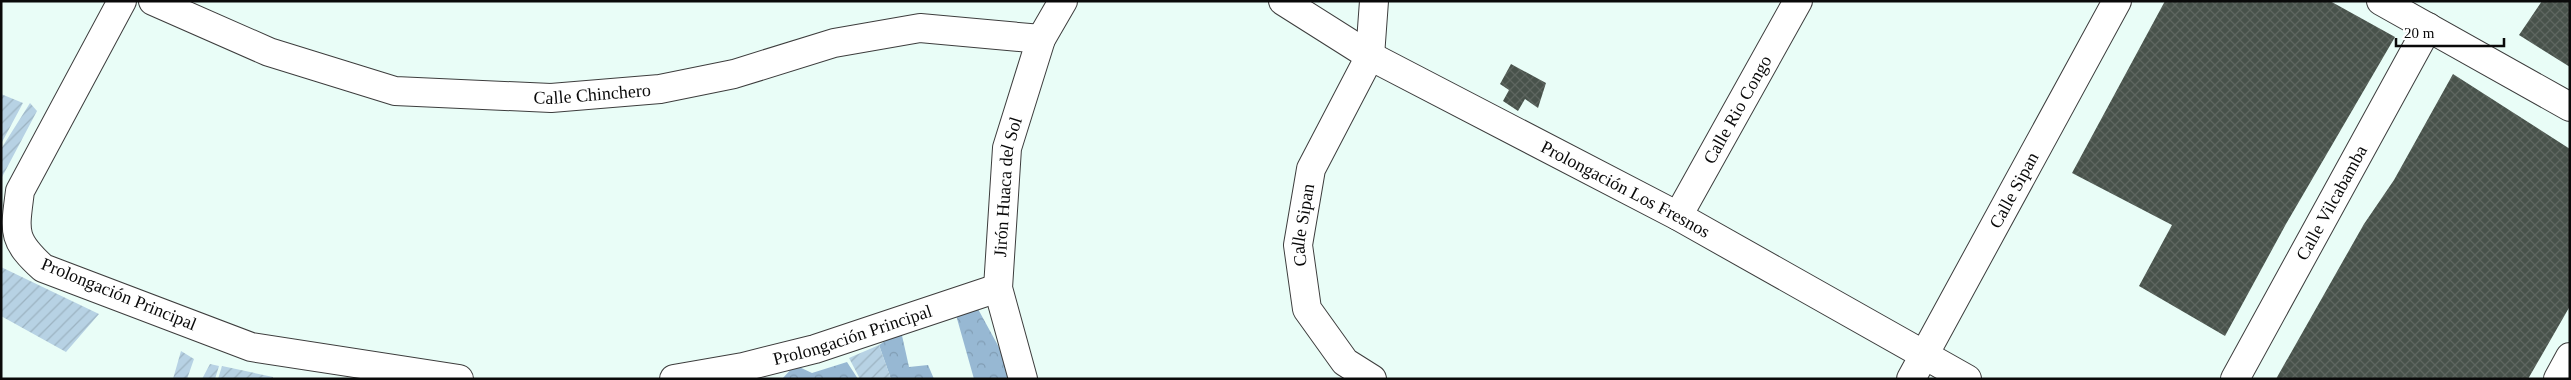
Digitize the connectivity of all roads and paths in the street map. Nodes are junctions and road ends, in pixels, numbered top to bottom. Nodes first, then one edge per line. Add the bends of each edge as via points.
1 (122, 1) edge
2 (153, 1) edge
3 (1063, 1) edge
4 (1283, 1) edge
5 (1374, 1) edge
6 (1798, 1) edge
7 (2117, 1) edge
8 (2381, 1) edge
9 (2428, 27) junction
10 (1041, 40) junction
11 (1370, 56) junction
12 (2570, 107) edge
13 (1678, 216) junction
14 (998, 288) junction
15 (1925, 353) junction
16 (2570, 357) edge
17 (459, 379) edge
18 (674, 379) edge
19 (1023, 379) edge
20 (1372, 379) edge
21 (1911, 379) edge
22 (1967, 379) edge
23 (2235, 379) edge
24 (2558, 379) edge

1 - 17 street, Prolongación Principal via 20,192 16,227 24,251 43,268 251,346
2 - 10 street, Calle Chinchero via 268,52 395,91 551,98 660,89 734,74 834,43 920,28
3 - 10 street, Jirón Huaca del Sol
4 - 11 street, Prolongación Los Fresnos
5 - 11 street
6 - 13 street, Calle Rio Congo
7 - 15 street, Calle Sipan
8 - 9 street
9 - 12 street
9 - 23 street, Calle Vilcabamba
10 - 14 street, Jirón Huaca del Sol via 1007,148
11 - 13 street, Prolongación Los Fresnos
11 - 20 street, Calle Sipan via 1311,169 1298,245 1307,309 1345,362
13 - 15 street, Prolongación Los Fresnos
14 - 18 street, Prolongación Principal via 815,350
14 - 19 street, Jirón Huaca del Sol
15 - 21 street, Calle Sipan
15 - 22 street, Prolongación Los Fresnos
16 - 24 street

